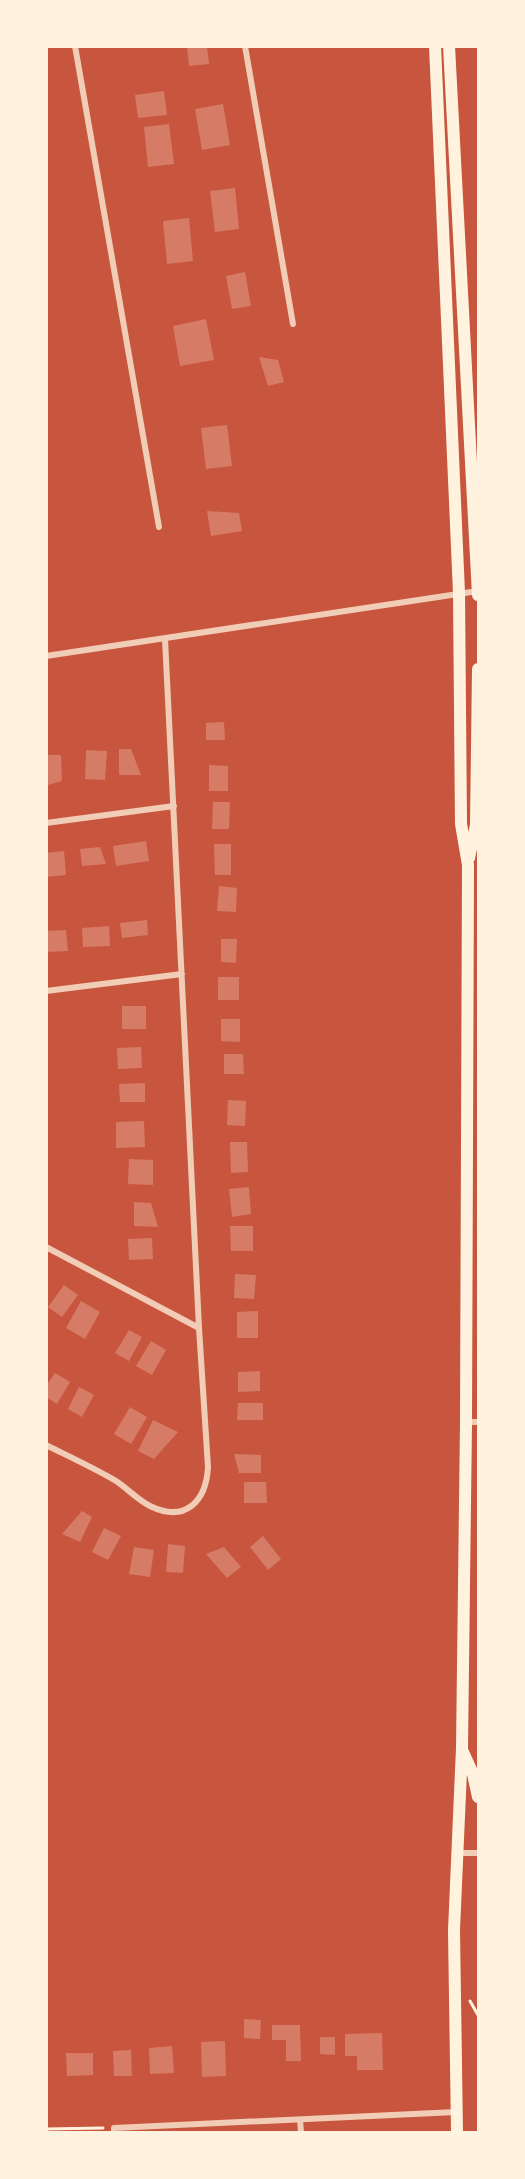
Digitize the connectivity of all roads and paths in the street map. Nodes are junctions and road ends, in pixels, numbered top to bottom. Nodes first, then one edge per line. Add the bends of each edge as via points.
1 (75, 46) edge
2 (245, 46) edge
3 (435, 46) edge
4 (449, 46) edge
5 (292, 324) dead end
6 (159, 527) dead end
7 (459, 593) junction
8 (478, 593) edge
9 (165, 639) junction
10 (46, 656) edge
11 (478, 669) edge
12 (174, 806) junction
13 (46, 823) edge
14 (468, 865) junction
15 (473, 944) edge
16 (182, 974) junction
17 (46, 992) edge
18 (46, 1247) edge
19 (199, 1328) junction
20 (472, 1422) edge
21 (46, 1444) edge
22 (462, 1749) junction
23 (478, 1797) edge
24 (457, 1853) junction
25 (478, 1853) edge
26 (457, 2112) junction
27 (300, 2120) junction
28 (46, 2129) edge
29 (114, 2130) edge
30 (301, 2133) edge
31 (458, 2133) edge

1 - 6 street
2 - 5 street
3 - 7 main road
4 - 8 main road
7 - 8 street
7 - 9 street
7 - 14 main road via 461,824
9 - 10 street
9 - 12 street
11 - 14 main road via 476,825
12 - 13 street
12 - 16 street
14 - 15 main road
15 - 20 main road
16 - 17 street
16 - 19 street
18 - 19 street
19 - 21 street via 208,1467 205,1491 194,1505 175,1511 152,1506
20 - 22 main road
22 - 23 main road
22 - 24 main road
24 - 25 street
24 - 26 main road
26 - 27 street
26 - 31 main road
27 - 29 street
27 - 30 street
28 - 29 path

